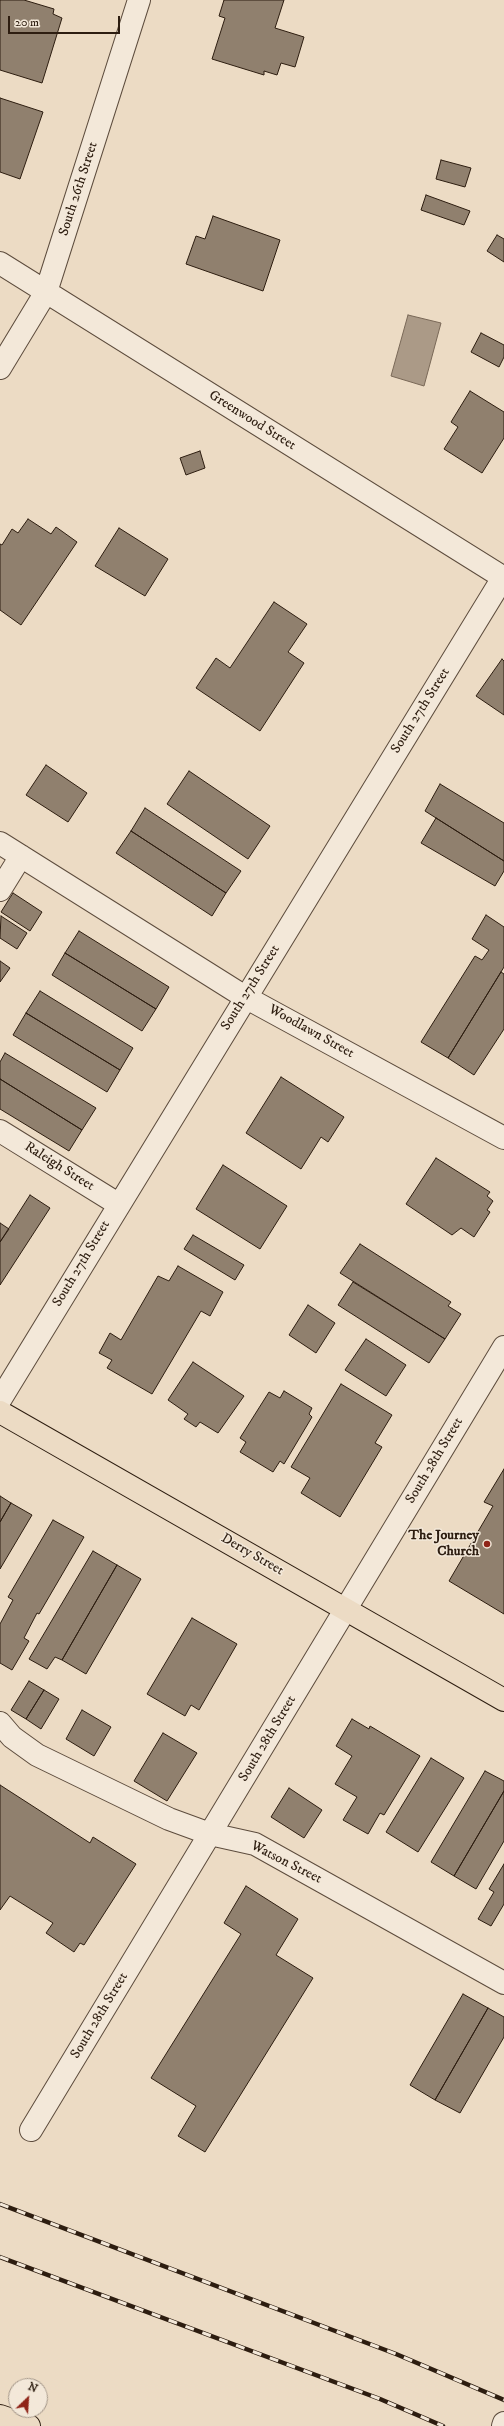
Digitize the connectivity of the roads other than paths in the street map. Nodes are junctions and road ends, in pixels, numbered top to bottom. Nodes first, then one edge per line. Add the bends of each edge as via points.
1 (139, 0) edge
2 (0, 263) edge
3 (46, 292) junction
4 (0, 368) edge
5 (504, 577) edge
6 (0, 843) edge
7 (21, 856) junction
8 (0, 890) edge
9 (246, 997) junction
10 (0, 1131) edge
11 (504, 1138) edge
12 (118, 1204) junction
13 (504, 1347) edge
14 (0, 1400) edge
15 (0, 1412) edge
16 (346, 1608) junction
17 (504, 1700) edge
18 (0, 1723) edge
19 (210, 1834) junction
20 (504, 1983) edge
21 (31, 2130) dead end
22 (0, 2416) edge
23 (504, 2423) edge
24 (29, 2426) edge
25 (503, 2426) edge

1 - 3 street, South 26th Street
2 - 3 street, Greenwood Street
3 - 4 street, South 26th Street
3 - 5 street, Greenwood Street
5 - 9 street, South 27th Street
6 - 7 street, Woodlawn Street
7 - 8 street
7 - 9 street, Woodlawn Street
9 - 11 street, Woodlawn Street
9 - 12 street, South 27th Street
10 - 12 street, Raleigh Street
12 - 14 street, South 27th Street
13 - 16 street, South 28th Street
15 - 16 main road, Derry Street
16 - 17 main road, Derry Street
16 - 19 street, South 28th Street
18 - 19 street, Watson Street via 12,1737 36,1755 169,1819
19 - 20 street, Watson Street via 255,1844
19 - 21 street, South 28th Street
22 - 24 main road
23 - 25 street

